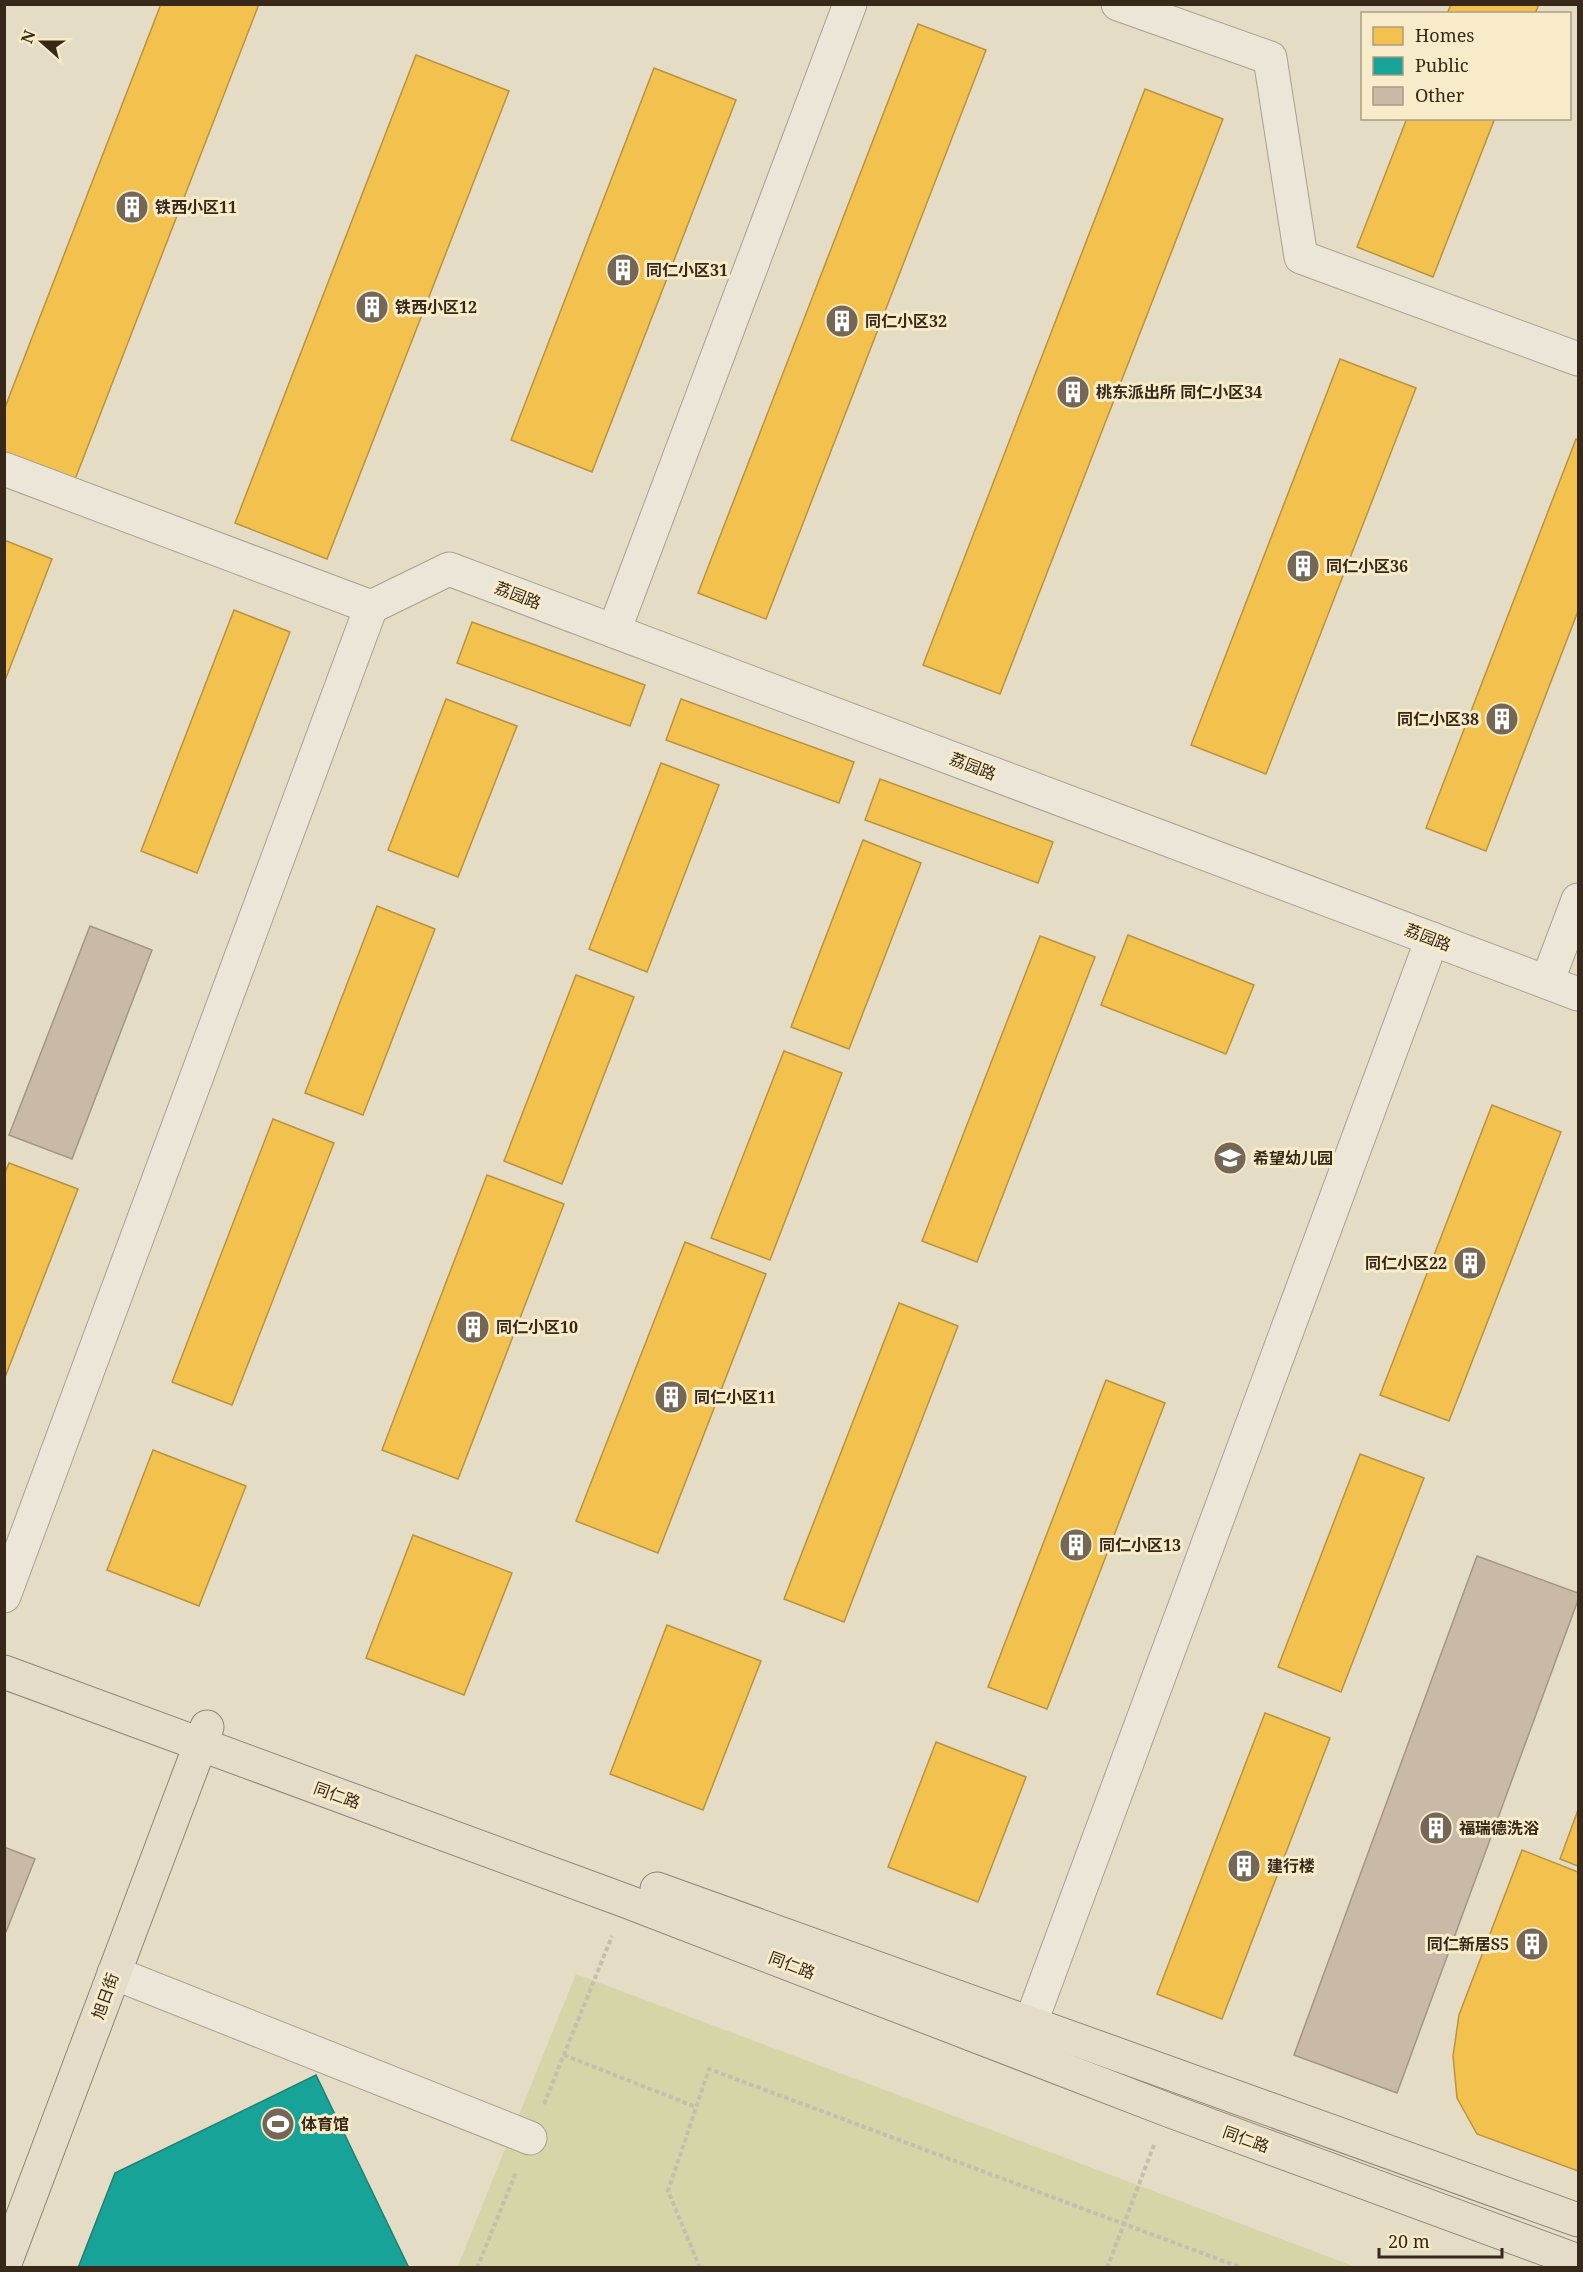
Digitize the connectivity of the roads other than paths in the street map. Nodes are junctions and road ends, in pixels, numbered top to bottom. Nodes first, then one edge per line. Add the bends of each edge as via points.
1 (850, 4) edge
2 (1118, 4) edge
3 (1578, 359) edge
4 (4, 469) edge
5 (371, 607) junction
6 (614, 631) junction
7 (1578, 900) edge
8 (1432, 939) junction
9 (1547, 982) junction
10 (1578, 994) edge
11 (4, 1596) edge
12 (4, 1650) edge
13 (4, 1672) edge
14 (203, 1736) junction
15 (114, 1973) junction
16 (1025, 2038) junction
17 (530, 2138) road end
18 (1578, 2220) edge
19 (1578, 2261) edge
20 (4, 2266) edge

1 - 6 street
2 - 3 street via 1270,58 1301,257
4 - 5 street
5 - 6 street, 荔园路 via 449,569
5 - 11 street
6 - 8 street, 荔园路
7 - 9 street
8 - 9 street, 荔园路
8 - 16 street
9 - 10 street, 荔园路
12 - 14 main road, 同仁路
13 - 14 main road, 同仁路
14 - 15 main road, 旭日街
14 - 16 main road, 同仁路
14 - 16 main road, 同仁路 via 626,1902
15 - 17 street
15 - 20 main road, 旭日街
16 - 18 main road, 同仁路
16 - 19 main road, 同仁路 via 1168,2110

